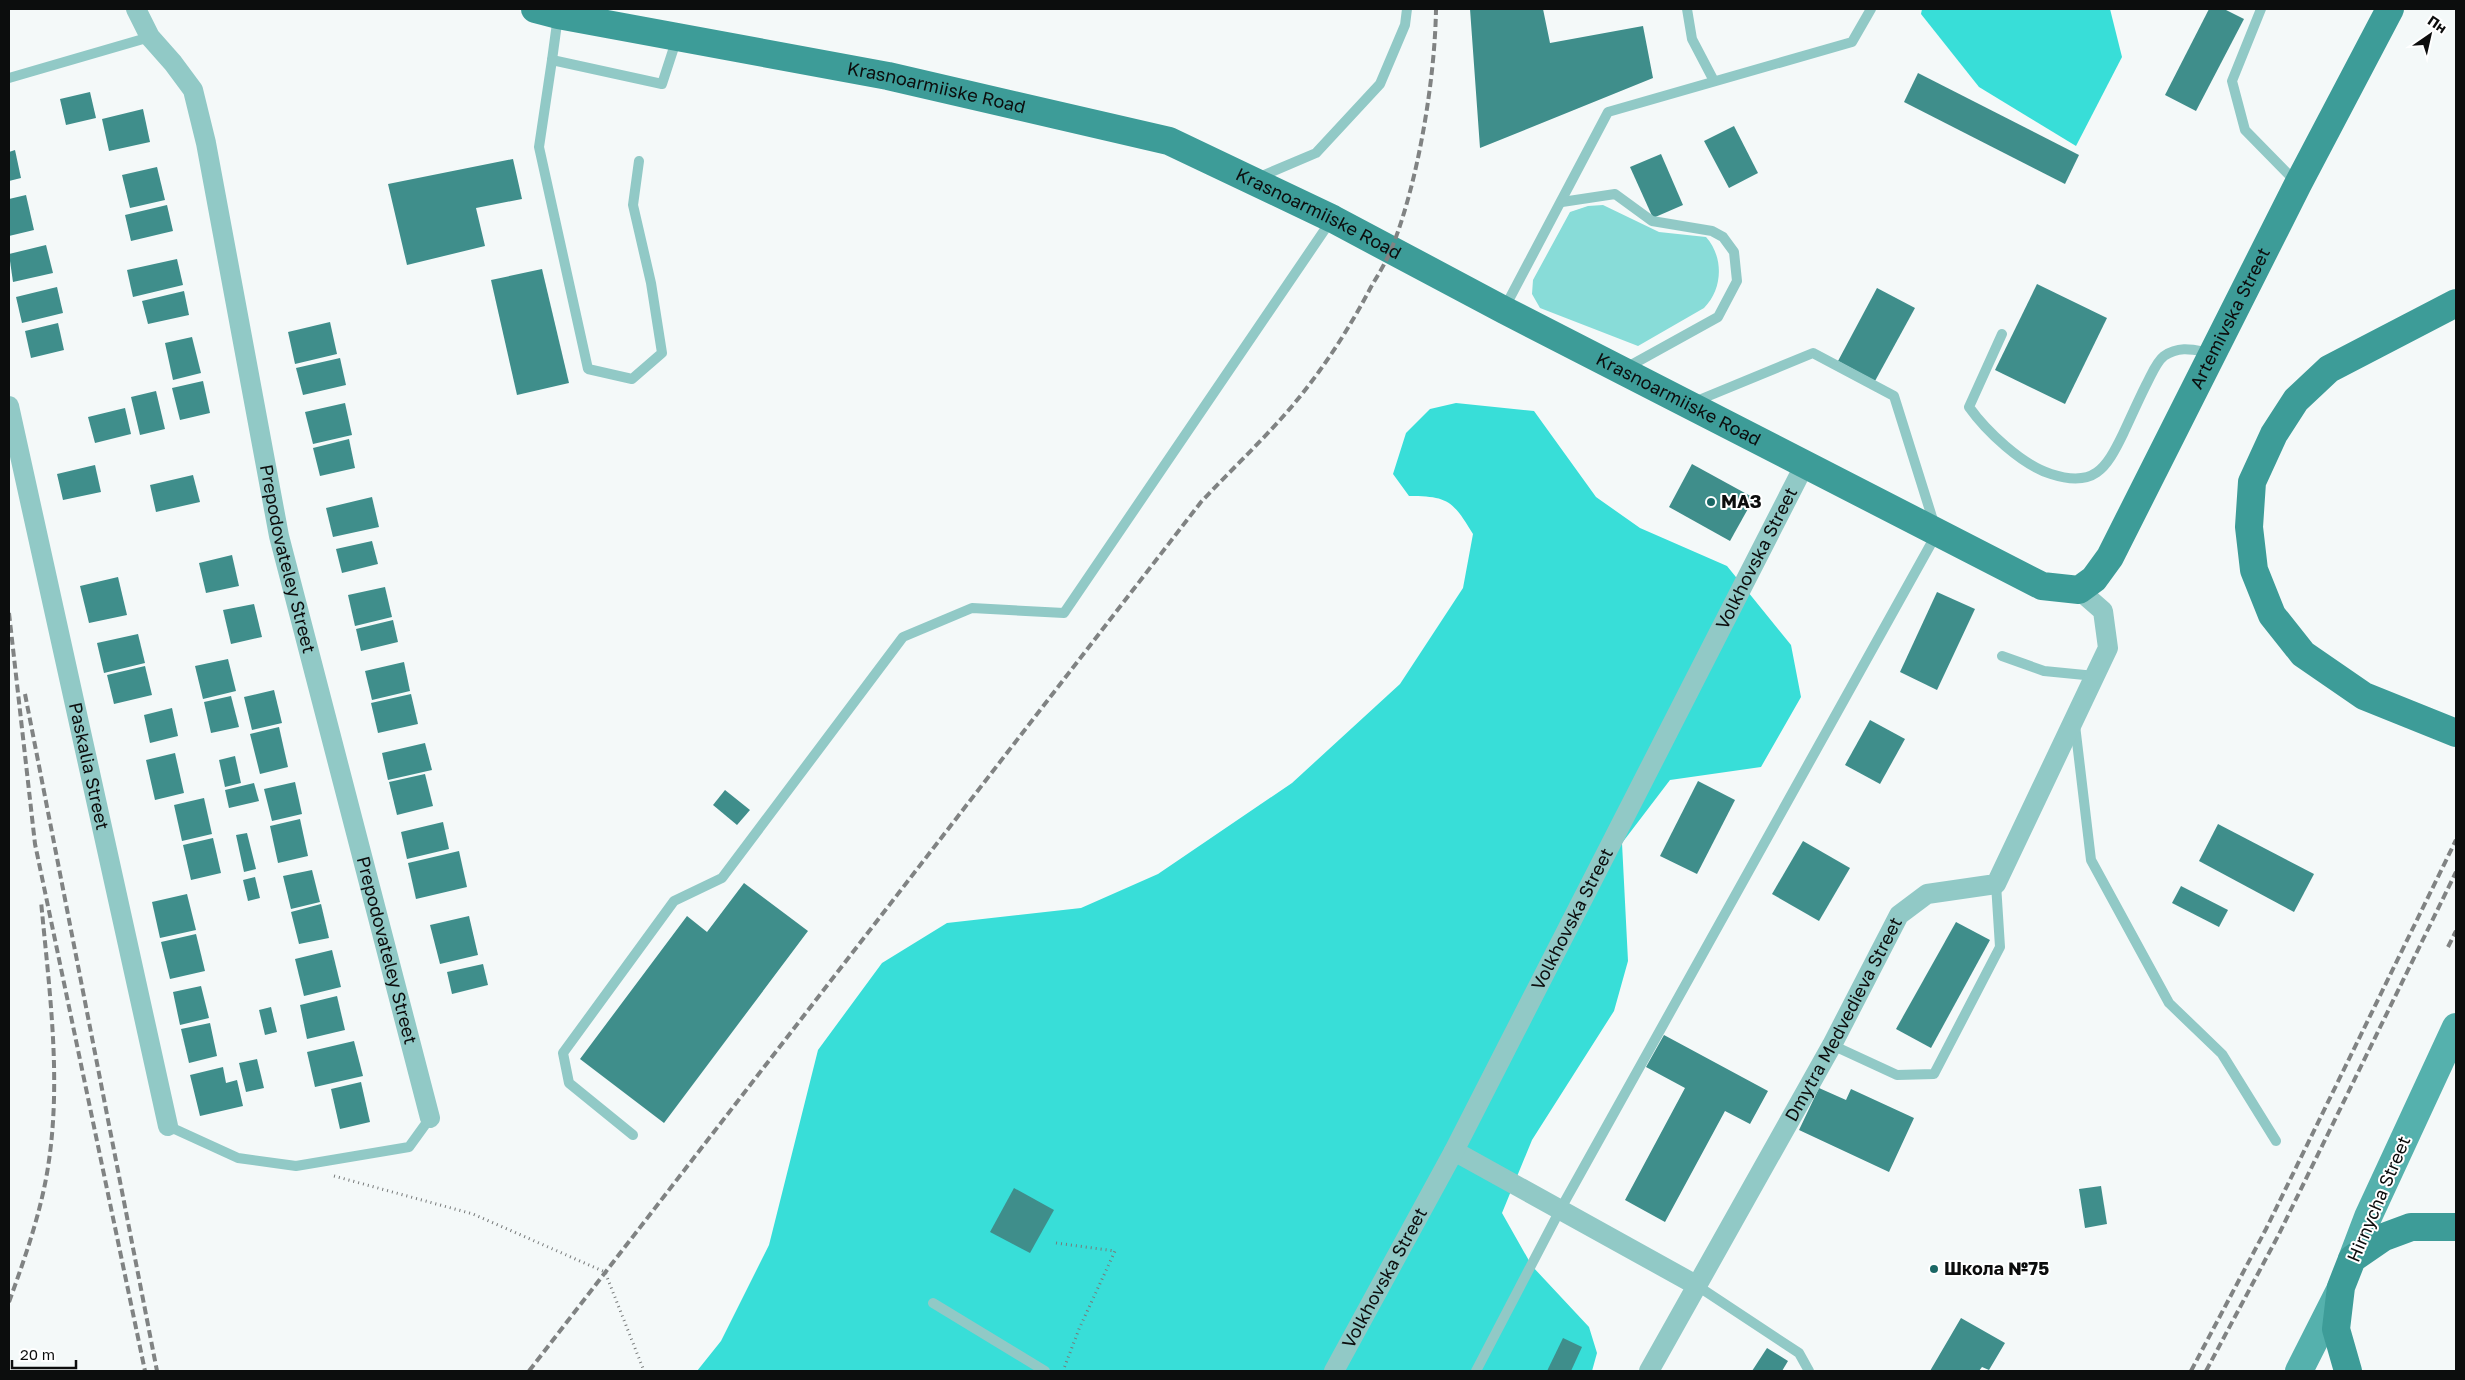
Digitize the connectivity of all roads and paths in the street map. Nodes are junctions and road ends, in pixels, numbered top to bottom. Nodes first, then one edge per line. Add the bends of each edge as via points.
1 (136, 9) edge
2 (1407, 9) edge
3 (1687, 9) edge
4 (1871, 9) edge
5 (2261, 9) edge
6 (2390, 9) edge
7 (546, 12) edge
8 (678, 36) junction
9 (150, 37) junction
10 (552, 60) junction
11 (9, 78) edge
12 (1714, 82) junction
13 (639, 160) dead end
14 (1251, 180) junction
15 (2298, 184) junction
16 (1562, 202) junction
17 (1333, 219) junction
18 (2456, 303) edge
19 (1504, 310) junction
20 (2002, 334) dead end
21 (2213, 353) junction
22 (1621, 370) junction
23 (1688, 404) junction
24 (9, 406) edge
25 (1805, 464) junction
26 (1937, 533) junction
27 (2079, 590) junction
28 (2002, 656) dead end
29 (2095, 676) junction
30 (2074, 719) junction
31 (2456, 733) edge
32 (1996, 884) junction
33 (2456, 1027) edge
34 (1832, 1045) junction
35 (430, 1118) joint
36 (168, 1126) joint
37 (633, 1135) dead end
38 (2276, 1141) dead end
39 (1454, 1151) junction
40 (333, 1176) dead end
41 (1560, 1210) junction
42 (2456, 1227) edge
43 (1056, 1243) dead end
44 (2352, 1259) junction
45 (1696, 1285) junction
46 (2341, 1287) junction
47 (933, 1303) dead end
48 (644, 1371) edge
49 (1045, 1371) edge
50 (1063, 1371) edge
51 (1334, 1371) edge
52 (1476, 1371) edge
53 (1649, 1371) edge
54 (1809, 1371) edge
55 (2299, 1371) edge
56 (2348, 1371) edge

1 - 9 street, Prepodovateley Street
2 - 14 lane via 1405,25 1380,84 1316,153
3 - 12 lane via 1692,39
4 - 12 lane via 1852,42
5 - 15 lane via 2232,81 2245,130
6 - 15 main road, Artemivska Street
7 - 8 main road, Krasnoarmiiske Road
7 - 10 lane
8 - 10 lane via 662,84
8 - 14 main road, Krasnoarmiiske Road via 888,76 1168,141
9 - 11 lane
9 - 35 street, Prepodovateley Street via 193,90 206,143 279,536
10 - 13 lane via 539,147 588,369 632,379 662,353 651,283 633,205
12 - 16 lane via 1608,112
14 - 17 main road, Krasnoarmiiske Road
15 - 21 main road, Artemivska Street
16 - 19 lane
16 - 22 lane via 1615,194 1652,221 1719,234 1734,252 1737,281 1718,316
17 - 19 main road, Krasnoarmiiske Road
17 - 37 lane via 1064,613 972,608 903,637 722,878 674,901 563,1053 569,1083
18 - 31 main road via 2329,368 2296,400 2274,434 2252,482 2249,527 2254,570 2272,615 2303,654 2364,696
19 - 22 main road, Krasnoarmiiske Road
20 - 21 lane via 1969,407 1982,425 2022,458 2044,472 2063,478 2080,479 2096,473 2110,460 2163,357 2181,348
21 - 27 main road, Artemivska Street via 2110,556 2094,579
22 - 23 main road, Krasnoarmiiske Road
23 - 25 main road, Krasnoarmiiske Road
23 - 26 lane via 1813,353 1894,396
24 - 36 street, Paskalia Street
25 - 26 main road, Krasnoarmiiske Road
25 - 39 street, Volkhovska Street
26 - 27 main road, Krasnoarmiiske Road via 2042,586
26 - 41 lane
27 - 29 street via 2103,610 2108,648
28 - 29 lane via 2044,671
29 - 30 street
30 - 32 street
30 - 38 lane via 2091,860 2169,1003 2222,1054
32 - 34 street, Dmytra Medvedieva Street via 1927,894 1899,915
32 - 34 lane via 2000,947 1934,1074 1897,1075
33 - 44 main road, Hirnycha Street via 2368,1217
34 - 45 street, Dmytra Medvedieva Street
35 - 36 lane via 409,1147 296,1166 238,1158
39 - 41 street
39 - 51 street, Volkhovska Street
40 - 48 path via 473,1214 605,1272
41 - 45 street
41 - 52 lane
42 - 44 main road via 2411,1227 2384,1237
43 - 50 path via 1115,1250
44 - 46 main road, Hirnycha Street
45 - 53 street, Dmytra Medvedieva Street
45 - 54 lane via 1800,1354
46 - 55 main road, Hirnycha Street
46 - 56 main road via 2336,1329
47 - 49 lane

